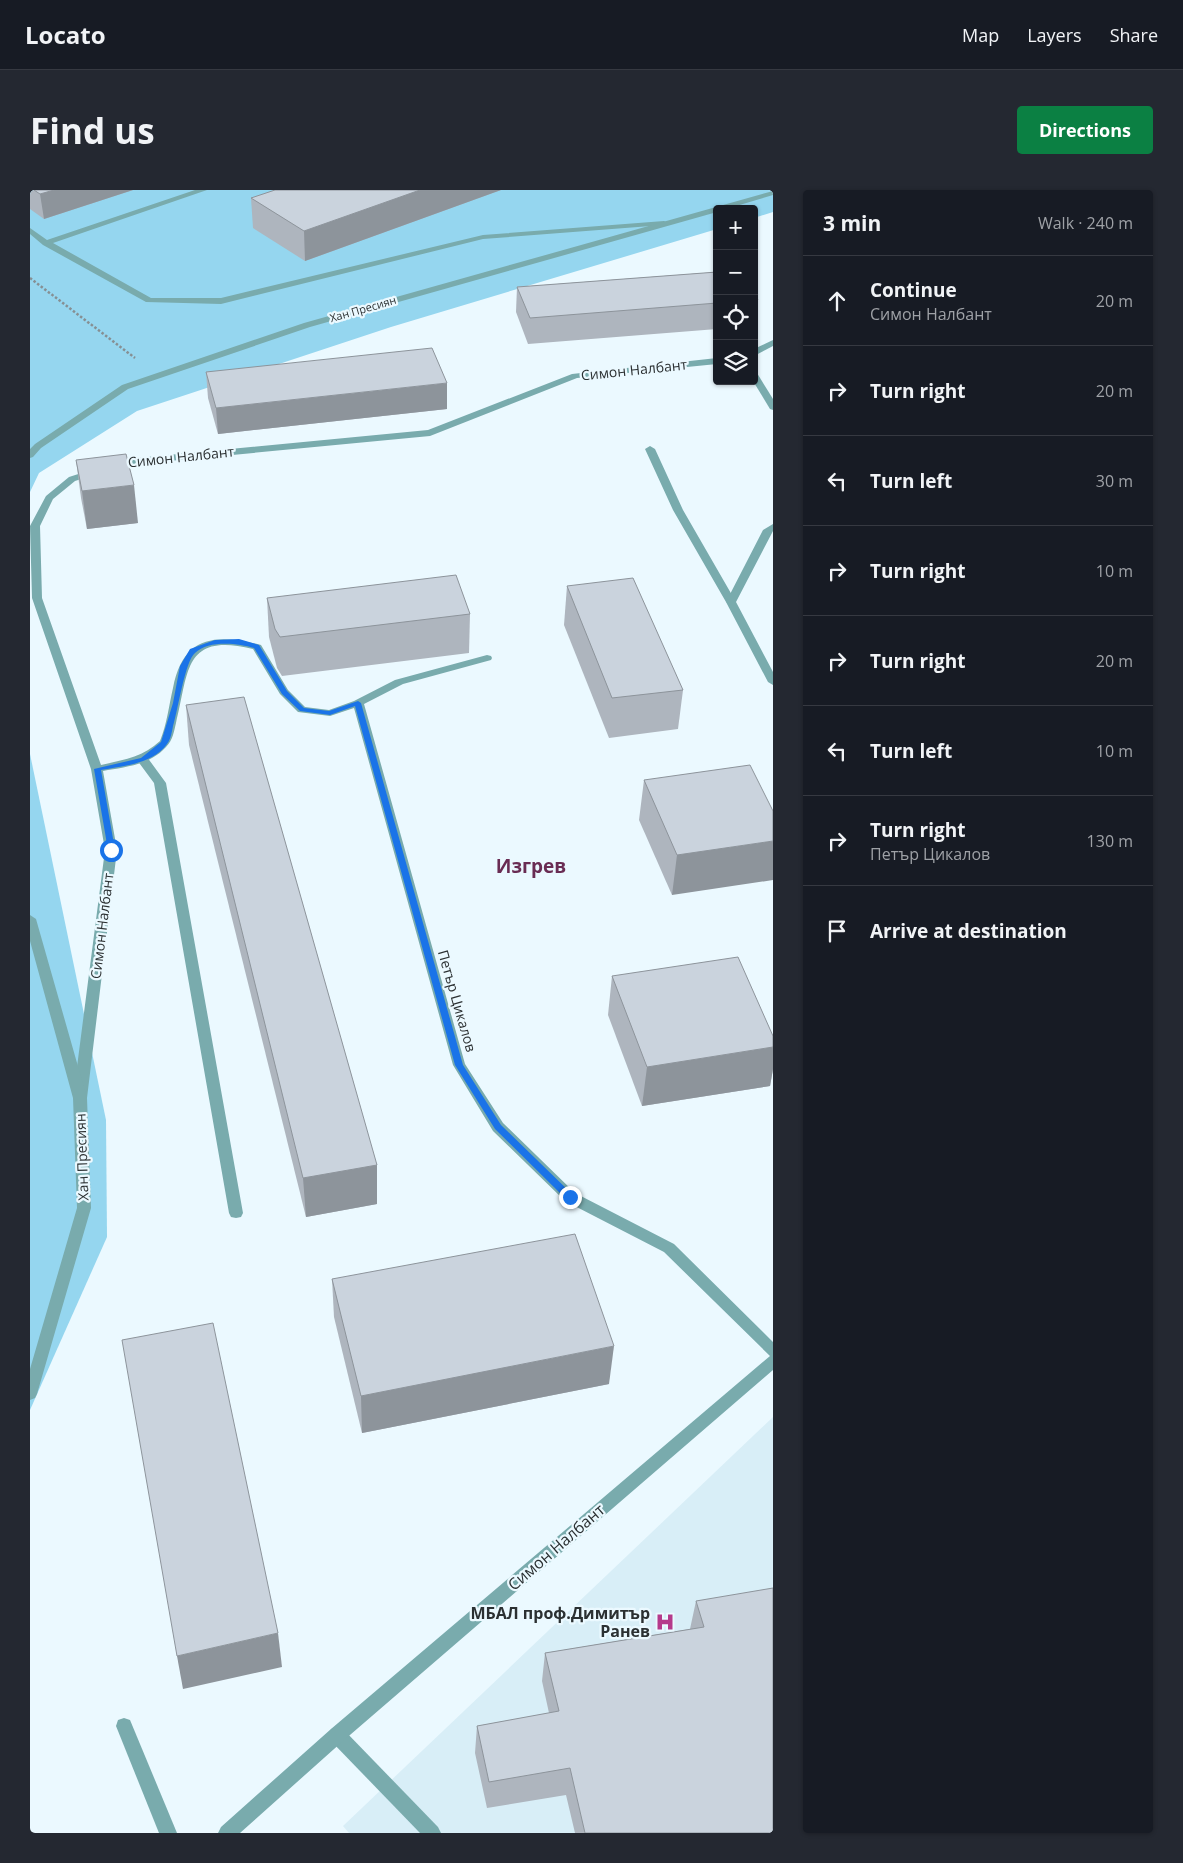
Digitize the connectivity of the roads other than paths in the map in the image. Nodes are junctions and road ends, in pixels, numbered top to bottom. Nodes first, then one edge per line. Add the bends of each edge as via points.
1 (203, 190) edge
2 (773, 194) edge
3 (732, 205) edge
4 (713, 210) edge
5 (664, 223) junction
6 (30, 230) edge
7 (46, 243) junction
8 (773, 343) edge
9 (758, 351) edge
10 (713, 361) edge
11 (758, 382) edge
12 (773, 407) edge
13 (650, 449) dead end
14 (30, 455) edge
15 (770, 528) edge
16 (731, 602) junction
17 (487, 658) dead end
18 (773, 682) edge
19 (358, 703) junction
20 (143, 760) junction
21 (98, 769) junction
22 (30, 919) edge
23 (80, 1098) junction
24 (236, 1213) dead end
25 (773, 1351) edge
26 (773, 1361) edge
27 (30, 1394) edge
28 (124, 1726) dead end
29 (337, 1735) junction
30 (168, 1833) edge
31 (227, 1833) edge
32 (432, 1833) edge

1 - 7 street
2 - 3 street, Хан Пресиян
4 - 5 street, Хан Пресиян
5 - 7 street via 483,237 221,301 149,300
5 - 14 street, Хан Пресиян via 307,325 125,387 38,446
6 - 7 street
8 - 9 street
10 - 21 street, Симон Налбант via 575,376 430,433 126,462 72,479 49,498 35,526 38,598
11 - 12 street
13 - 16 street via 678,510
15 - 16 street
16 - 18 street
17 - 19 street via 399,682
19 - 20 street via 330,713 302,710 284,692 257,647 239,641 215,642 193,651 184,666 164,743
19 - 25 street, Петър Цикалов via 459,1065 498,1127 570,1197 669,1248
20 - 21 street
20 - 24 street via 160,783
21 - 23 street, Симон Налбант via 111,850
22 - 23 street, Хан Пресиян
23 - 27 street, Хан Пресиян via 84,1208
26 - 29 street, Симон Налбант
28 - 30 street
29 - 31 street, Симон Налбант
29 - 32 street

